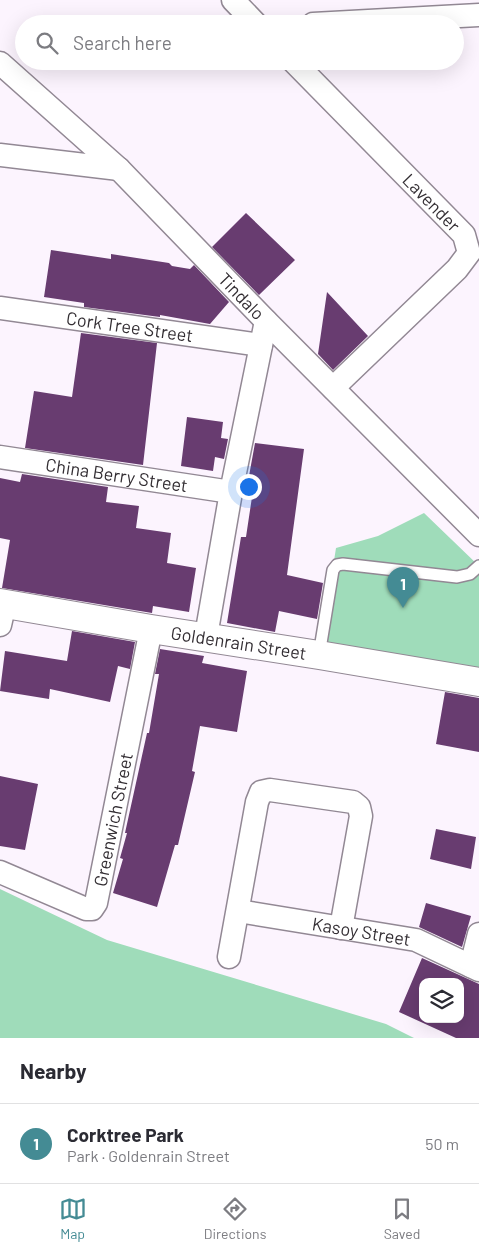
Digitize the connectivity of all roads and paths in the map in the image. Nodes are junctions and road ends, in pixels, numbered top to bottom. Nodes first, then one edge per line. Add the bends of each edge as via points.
1 (233, 0) edge
2 (247, 15) edge
3 (479, 15) edge
4 (464, 16) edge
5 (0, 63) edge
6 (302, 70) edge
7 (0, 155) edge
8 (119, 169) junction
9 (0, 308) edge
10 (266, 321) junction
11 (261, 345) junction
12 (332, 388) junction
13 (0, 457) edge
14 (232, 492) junction
15 (479, 535) edge
16 (479, 566) edge
17 (2, 610) edge
18 (151, 629) junction
19 (206, 636) junction
20 (319, 655) junction
21 (479, 682) edge
22 (0, 872) edge
23 (238, 911) junction
24 (341, 928) junction
25 (479, 934) edge
26 (229, 957) dead end
27 (475, 968) edge

1 - 2 street
3 - 4 street
5 - 8 street, Tindalo
6 - 12 street, Lavender via 464,235 469,254
7 - 8 street
8 - 10 street, Tindalo
9 - 11 street, Cork Tree Street
10 - 11 street
10 - 12 street, Tindalo
11 - 14 street
12 - 15 street, Tindalo
13 - 14 street, China Berry Street
14 - 19 street
16 - 20 lane via 470,574 456,577 336,565
17 - 18 street, Goldenrain Street
18 - 19 street, Goldenrain Street
18 - 22 street, Greenwich Street via 96,904 92,909 86,909
19 - 20 street, Goldenrain Street
20 - 21 street, Goldenrain Street
23 - 24 street, Kasoy Street
23 - 24 street via 260,792 270,790 353,802 359,806 361,816
23 - 26 street
24 - 27 street, Kasoy Street via 416,940
25 - 27 street

